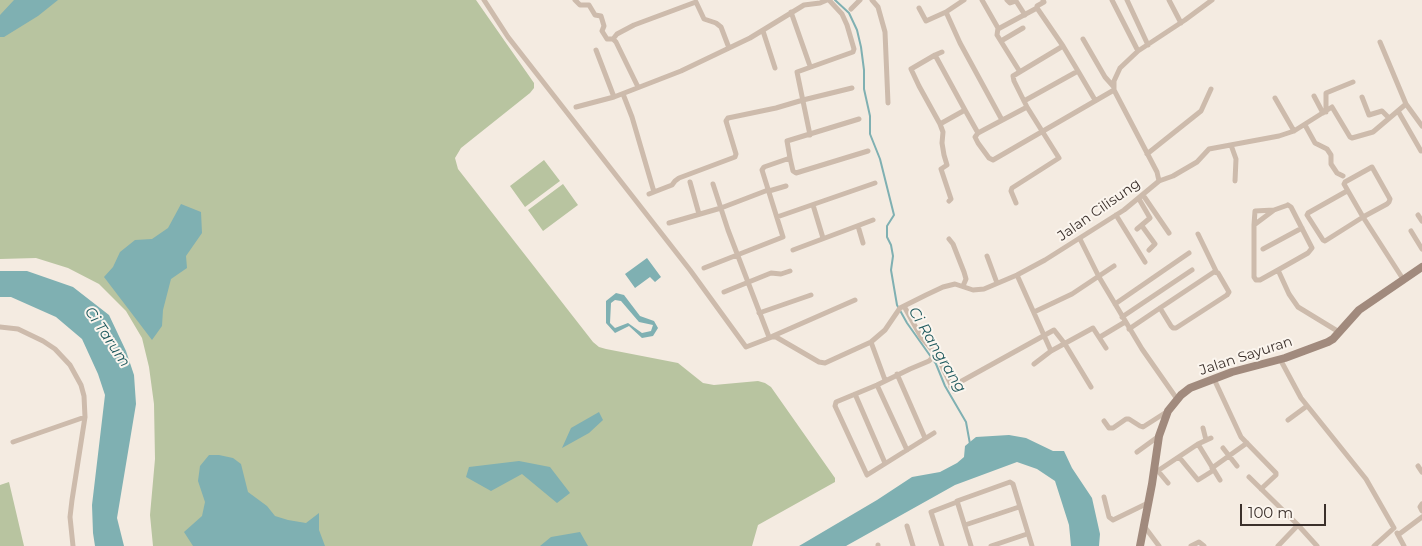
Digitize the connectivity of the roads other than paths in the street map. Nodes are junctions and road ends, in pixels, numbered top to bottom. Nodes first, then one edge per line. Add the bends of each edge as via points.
1 (484, 0) edge
2 (574, 0) edge
3 (828, 0) edge
4 (860, 0) edge
5 (872, 0) edge
6 (964, 0) edge
7 (982, 0) edge
8 (1007, 0) edge
9 (1043, 0) edge
10 (1112, 0) edge
11 (1127, 0) edge
12 (1168, 0) edge
13 (1212, 0) edge
14 (919, 8) dead end
15 (1037, 8) junction
16 (851, 9) dead end
17 (791, 12) junction
18 (946, 12) junction
19 (1025, 15) junction
20 (1181, 23) junction
21 (1023, 28) dead end
22 (998, 29) junction
23 (763, 31) junction
24 (613, 39) junction
25 (1084, 39) dead end
26 (1001, 41) junction
27 (1380, 42) dead end
28 (1148, 45) junction
29 (1063, 46) junction
30 (729, 48) junction
31 (596, 50) dead end
32 (1138, 51) junction
33 (942, 52) dead end
34 (935, 55) junction
35 (810, 66) junction
36 (775, 68) dead end
37 (1078, 71) junction
38 (1020, 72) junction
39 (1353, 82) dead end
40 (638, 88) junction
41 (852, 88) dead end
42 (1113, 88) junction
43 (1211, 89) dead end
44 (622, 94) junction
45 (1314, 96) dead end
46 (614, 97) junction
47 (1362, 97) dead end
48 (1275, 98) dead end
49 (803, 100) junction
50 (1095, 100) junction
51 (888, 103) dead end
52 (1026, 104) junction
53 (1406, 104) junction
54 (576, 107) dead end
55 (965, 110) junction
56 (1398, 111) junction
57 (1325, 112) junction
58 (859, 118) dead end
59 (1389, 118) junction
60 (1002, 120) junction
61 (940, 124) junction
62 (1305, 125) junction
63 (1422, 126) edge
64 (1042, 130) junction
65 (1294, 131) junction
66 (978, 133) junction
67 (810, 134) junction
68 (1231, 145) junction
69 (868, 150) dead end
70 (1421, 151) edge
71 (1148, 154) junction
72 (790, 158) junction
73 (1343, 176) dead end
74 (1159, 181) junction
75 (1236, 181) dead end
76 (690, 182) dead end
77 (875, 183) dead end
78 (713, 184) dead end
79 (786, 186) dead end
80 (768, 191) junction
81 (1347, 191) junction
82 (1141, 197) junction
83 (948, 201) dead end
84 (1016, 203) dead end
85 (812, 205) junction
86 (721, 208) junction
87 (1274, 210) junction
88 (698, 214) junction
89 (1116, 215) junction
90 (1418, 215) dead end
91 (777, 217) junction
92 (1363, 217) junction
93 (873, 220) dead end
94 (1422, 222) edge
95 (670, 223) dead end
96 (1254, 224) junction
97 (858, 226) junction
98 (1302, 228) junction
99 (1411, 231) dead end
100 (1169, 233) dead end
101 (1198, 234) dead end
102 (1422, 237) edge
103 (823, 238) junction
104 (949, 239) dead end
105 (1080, 239) junction
106 (1416, 240) junction
107 (863, 243) dead end
108 (1263, 249) dead end
109 (1422, 249) edge
110 (793, 250) dead end
111 (1149, 250) dead end
112 (1189, 253) dead end
113 (737, 256) junction
114 (987, 256) dead end
115 (1146, 262) dead end
116 (1114, 266) dead end
117 (1422, 267) edge
118 (704, 268) dead end
119 (1192, 270) dead end
120 (1278, 270) junction
121 (790, 271) dead end
122 (1216, 271) junction
123 (1017, 275) junction
124 (1099, 277) junction
125 (1403, 278) junction
126 (747, 283) junction
127 (997, 283) junction
128 (963, 286) junction
129 (724, 292) dead end
130 (811, 295) dead end
131 (855, 300) dead end
132 (1115, 304) junction
133 (902, 308) junction
134 (1160, 308) junction
135 (1034, 312) junction
136 (759, 313) junction
137 (1124, 319) junction
138 (0, 327) edge
139 (1130, 328) junction
140 (1339, 332) junction
141 (1044, 335) junction
142 (770, 337) junction
143 (1100, 337) junction
144 (871, 342) junction
145 (1065, 344) junction
146 (1106, 348) dead end
147 (1051, 351) junction
148 (933, 358) junction
149 (1280, 359) junction
150 (1034, 364) dead end
151 (897, 374) junction
152 (1214, 379) junction
153 (885, 380) junction
154 (877, 385) junction
155 (1091, 387) dead end
156 (855, 394) junction
157 (1177, 399) junction
158 (1307, 406) junction
159 (1168, 411) junction
160 (85, 417) junction
161 (1288, 420) dead end
162 (1104, 421) dead end
163 (1204, 428) dead end
164 (934, 433) dead end
165 (1159, 436) junction
166 (926, 438) junction
167 (13, 442) dead end
168 (1247, 443) junction
169 (1198, 444) junction
170 (1223, 448) dead end
171 (906, 450) junction
172 (1137, 452) dead end
173 (1229, 456) junction
174 (1179, 457) junction
175 (885, 463) junction
176 (1237, 466) dead end
177 (1418, 466) dead end
178 (1213, 469) junction
179 (1156, 472) junction
180 (1422, 472) edge
181 (1249, 477) dead end
182 (1220, 480) dead end
183 (1168, 483) dead end
184 (1260, 489) junction
185 (1104, 497) dead end
186 (957, 502) junction
187 (1148, 503) junction
188 (1422, 504) edge
189 (1019, 507) junction
190 (1422, 511) edge
191 (1422, 517) edge
192 (965, 525) junction
193 (1298, 525) junction
194 (907, 526) dead end
195 (1144, 526) junction
196 (1394, 528) junction
197 (1027, 534) junction
198 (1398, 535) junction
199 (73, 546) edge
200 (913, 546) edge
201 (942, 546) edge
202 (971, 546) edge
203 (990, 546) edge
204 (1032, 546) edge
205 (1140, 546) edge
206 (1159, 546) edge
207 (1191, 546) edge
208 (1204, 546) edge
209 (1279, 546) edge
210 (1317, 546) edge
211 (1374, 546) edge
212 (1404, 546) edge

1 - 142 street via 508,37 746,347
2 - 24 street via 580,5 590,5 595,15 601,17 602,31 607,38
3 - 17 street via 806,4
3 - 35 street via 842,14 854,50
4 - 16 street
5 - 51 street via 878,7 885,32
6 - 18 street
7 - 22 street
8 - 19 street via 1010,3 1016,1
9 - 15 street
10 - 32 street
11 - 28 street
12 - 20 street
13 - 20 street
14 - 18 street via 926,21
15 - 19 street
15 - 29 street
17 - 23 street
17 - 35 street
18 - 60 street
19 - 22 street
20 - 28 street
21 - 26 street
22 - 26 street
23 - 30 street
23 - 36 street
24 - 30 street via 634,25 696,2 704,19 721,27
24 - 40 street
25 - 42 street, Jalan Cilisung
26 - 38 street
27 - 53 street
28 - 32 street
29 - 37 street
29 - 38 street
30 - 40 street
31 - 46 street
32 - 42 street via 1120,68
33 - 34 street
34 - 55 street
34 - 61 street via 911,70
35 - 49 street via 797,72
37 - 50 street
37 - 52 street
38 - 52 street via 1013,79
39 - 57 street via 1326,93
40 - 44 street
41 - 49 street
42 - 50 street
42 - 71 street, Jalan Cilisung
43 - 71 street via 1201,111
44 - 46 street
44 - 49 street via 632,117 652,193 672,185 679,178 735,157 728,118
45 - 57 street
46 - 54 street
47 - 59 street via 1369,115 1382,111
48 - 65 street
49 - 67 street
50 - 64 street
52 - 60 street
52 - 64 street
53 - 56 street
53 - 63 street
55 - 61 street
55 - 66 street
56 - 59 street
56 - 70 street
57 - 59 street via 1333,107 1352,138 1373,132
57 - 62 street
58 - 67 street
60 - 66 street
61 - 83 street via 948,165 941,169 952,199
62 - 65 street
62 - 73 street
64 - 66 street via 992,160 975,138
64 - 84 street via 1059,158 1012,188 1010,191
65 - 68 street
67 - 72 street via 787,140
68 - 74 street via 1209,150 1197,162
68 - 75 street via 1236,158
69 - 72 street via 796,173
71 - 74 street, Jalan Cilisung
72 - 80 street via 763,168
74 - 82 street, Jalan Cilisung
76 - 88 street
77 - 85 street
78 - 86 street
79 - 80 street
80 - 86 street
80 - 91 street
81 - 92 street
81 - 92 street via 1345,182 1373,168 1390,199
81 - 92 street via 1307,216 1324,241
82 - 89 street, Jalan Cilisung
82 - 100 street
82 - 111 street via 1150,218 1140,228 1155,244
85 - 91 street
85 - 103 street
86 - 88 street
86 - 113 street
87 - 96 street
87 - 96 street via 1255,211
87 - 98 street via 1291,207
88 - 95 street
89 - 105 street, Jalan Cilisung
89 - 115 street
90 - 94 street
91 - 113 street via 782,238
92 - 125 street
93 - 97 street
96 - 120 street via 1254,277 1260,280
97 - 103 street
97 - 107 street
98 - 108 street
98 - 120 street via 1312,248
99 - 106 street
101 - 122 street
102 - 106 street
103 - 110 street
104 - 128 street via 964,272
105 - 123 street, Jalan Cilisung
105 - 124 street
106 - 109 street
112 - 132 street
113 - 118 street
113 - 126 street
114 - 127 street
116 - 124 street
117 - 125 street, Jalan Sayuran
119 - 137 street
120 - 140 street via 1298,307
121 - 126 street via 771,273
122 - 134 street
122 - 134 street via 1229,292 1227,295 1176,328 1171,326
123 - 127 street, Jalan Cilisung
123 - 135 street
124 - 132 street
124 - 135 street
125 - 140 street, Jalan Sayuran via 1359,310
126 - 129 street
126 - 136 street
127 - 128 street, Jalan Cilisung via 978,290
128 - 133 street, Jalan Cilisung via 944,287
130 - 136 street
131 - 142 street
132 - 137 street
133 - 144 street
133 - 148 street
134 - 139 street
135 - 141 street
136 - 142 street
137 - 139 street
137 - 143 street
138 - 160 street via 28,333 66,359 84,396
139 - 157 street
140 - 149 street, Jalan Sayuran via 1324,344
141 - 145 street via 1055,330
141 - 147 street
141 - 148 street via 953,389
142 - 144 street via 781,339 825,364
143 - 145 street via 1093,328
143 - 146 street
144 - 153 street
145 - 147 street
145 - 155 street
147 - 150 street
148 - 151 street
149 - 152 street, Jalan Sayuran
149 - 158 street
151 - 153 street
151 - 166 street
152 - 157 street, Jalan Sayuran via 1190,388
152 - 168 street via 1236,429
153 - 154 street
154 - 156 street
154 - 171 street
156 - 175 street
156 - 175 street via 836,402 835,406 866,475
157 - 159 street, Jalan Sayuran
158 - 161 street
158 - 196 street via 1366,480
159 - 162 street via 1144,427 1126,419 1109,428
159 - 165 street, Jalan Sayuran
160 - 167 street
160 - 199 street via 70,517
163 - 169 street via 1209,439
164 - 166 street
165 - 172 street
165 - 179 street, Jalan Sayuran
166 - 171 street
168 - 173 street
168 - 184 street via 1276,475
169 - 174 street
169 - 178 street
170 - 173 street
171 - 175 street
173 - 176 street
173 - 178 street
174 - 178 street via 1198,480
174 - 179 street
177 - 180 street
178 - 182 street
179 - 183 street
179 - 187 street, Jalan Sayuran
181 - 184 street
184 - 193 street
185 - 187 street via 1109,517 1113,520
186 - 189 street via 960,498 1012,482
186 - 192 street
186 - 201 street via 931,512
187 - 195 street, Jalan Sayuran
188 - 190 street
189 - 192 street
189 - 197 street
191 - 198 street
192 - 202 street
193 - 209 street
193 - 210 street
194 - 200 street
195 - 205 street, Jalan Sayuran
195 - 206 street
196 - 198 street
196 - 211 street
197 - 203 street
197 - 204 street
198 - 212 street
207 - 208 street via 1199,542

